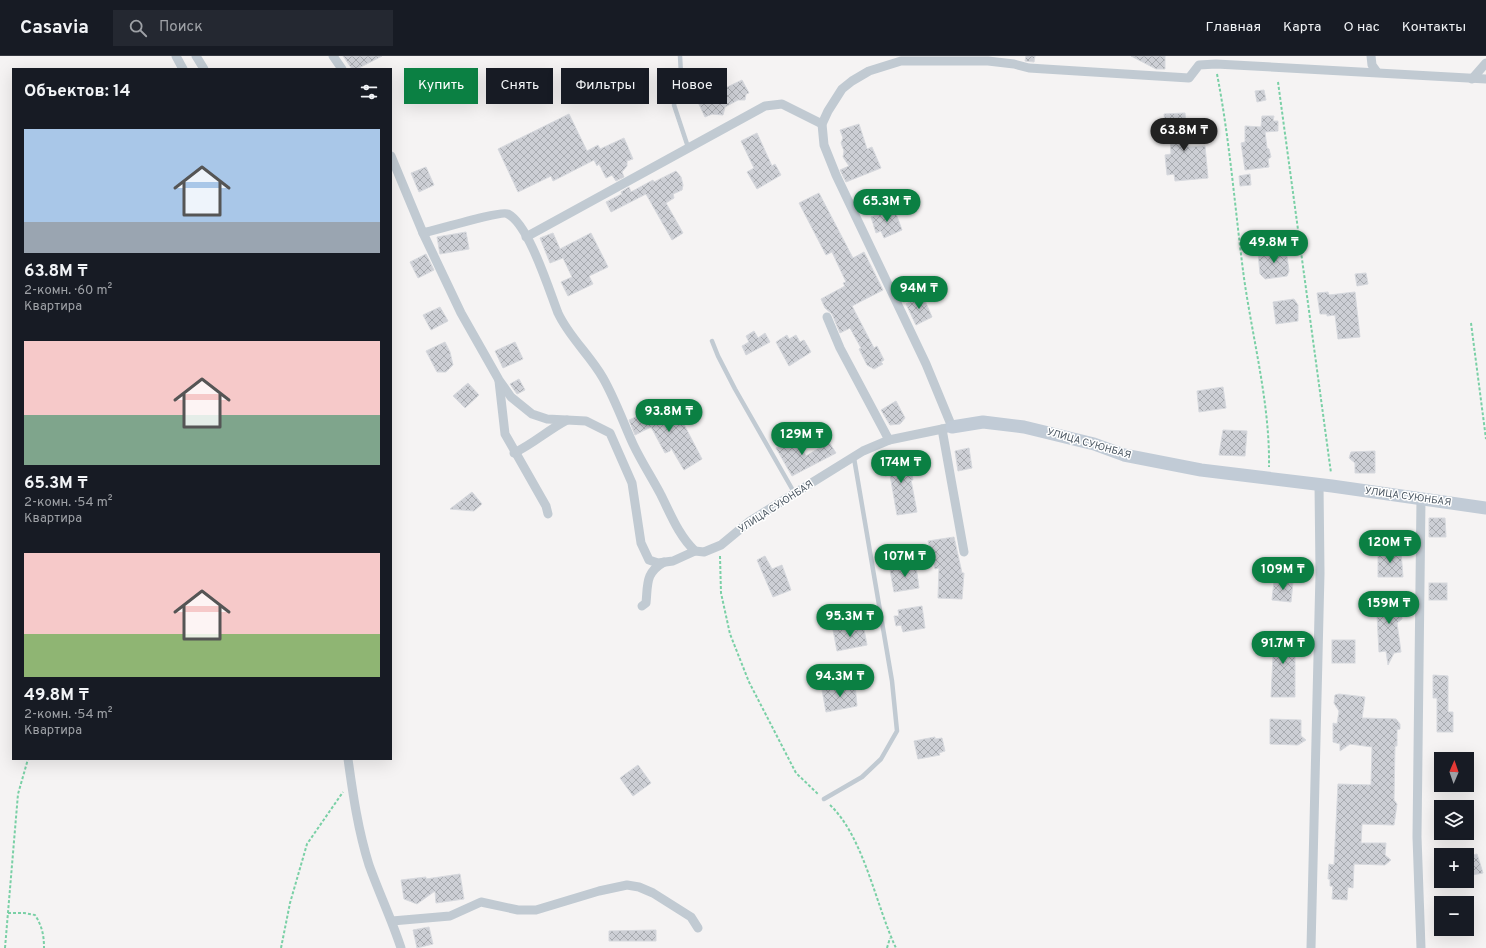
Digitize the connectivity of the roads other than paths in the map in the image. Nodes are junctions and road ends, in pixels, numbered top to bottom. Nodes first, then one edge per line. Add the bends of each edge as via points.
1 (176, 56) edge
2 (196, 56) edge
3 (332, 56) edge
4 (680, 56) edge
5 (1370, 56) edge
6 (902, 58) edge
7 (961, 58) edge
8 (1210, 61) edge
9 (1486, 62) edge
10 (182, 68) edge
11 (203, 68) edge
12 (341, 68) edge
13 (1376, 72) junction
14 (1472, 79) junction
15 (1486, 79) edge
16 (822, 124) junction
17 (688, 147) junction
18 (392, 161) edge
19 (423, 233) junction
20 (526, 237) junction
21 (827, 317) dead end
22 (712, 341) dead end
23 (499, 380) junction
24 (568, 420) junction
25 (947, 428) junction
26 (889, 440) junction
27 (514, 453) junction
28 (854, 458) junction
29 (1326, 485) junction
30 (795, 494) junction
31 (1421, 499) junction
32 (1486, 508) edge
33 (548, 514) dead end
34 (695, 551) junction
35 (964, 552) dead end
36 (664, 562) junction
37 (642, 606) dead end
38 (348, 760) edge
39 (824, 799) road end
40 (392, 921) junction
41 (698, 928) dead end
42 (401, 948) edge
43 (1311, 948) edge
44 (1421, 948) edge

1 - 10 street
2 - 11 street
3 - 12 street
4 - 17 lane via 681,74 674,105
5 - 13 street
6 - 7 street
6 - 16 street via 852,82 839,94
7 - 8 street via 1029,68 1189,78 1199,64
8 - 13 street
9 - 14 street
13 - 14 street
14 - 15 street
16 - 17 street via 782,104 765,106
16 - 25 street via 824,145 836,175 926,364
17 - 20 street
18 - 19 street
19 - 20 street via 495,213 507,213 518,221
19 - 23 street via 461,313
20 - 34 street via 565,326 597,366 634,445 685,542
21 - 26 street via 840,348
22 - 30 lane via 735,389
23 - 24 street via 511,397 532,414 547,419
23 - 27 street via 505,434
24 - 27 street via 551,428 541,438
24 - 36 street via 586,421 610,433 632,482 644,552 649,560
25 - 26 street, УЛИЦА СУЮНБАЯ
25 - 29 street, УЛИЦА СУЮНБАЯ via 983,422 1024,427 1094,444 1124,455 1201,470
25 - 35 street
26 - 28 street, УЛИЦА СУЮНБАЯ via 863,451
27 - 33 street via 546,506
28 - 30 street, УЛИЦА СУЮНБАЯ
28 - 39 lane via 892,681 897,731 881,759 867,772
29 - 31 street, УЛИЦА СУЮНБАЯ
29 - 43 street via 1320,573
30 - 34 street, УЛИЦА СУЮНБАЯ via 750,521 721,545 704,552
31 - 32 street, УЛИЦА СУЮНБАЯ
31 - 44 street via 1417,837
34 - 36 street, УЛИЦА СУЮНБАЯ
36 - 37 street via 652,570 647,584 646,603
38 - 40 street via 356,816 366,852
40 - 41 street via 450,916 481,902 518,910 536,910 627,885 653,893 691,917
40 - 42 street

